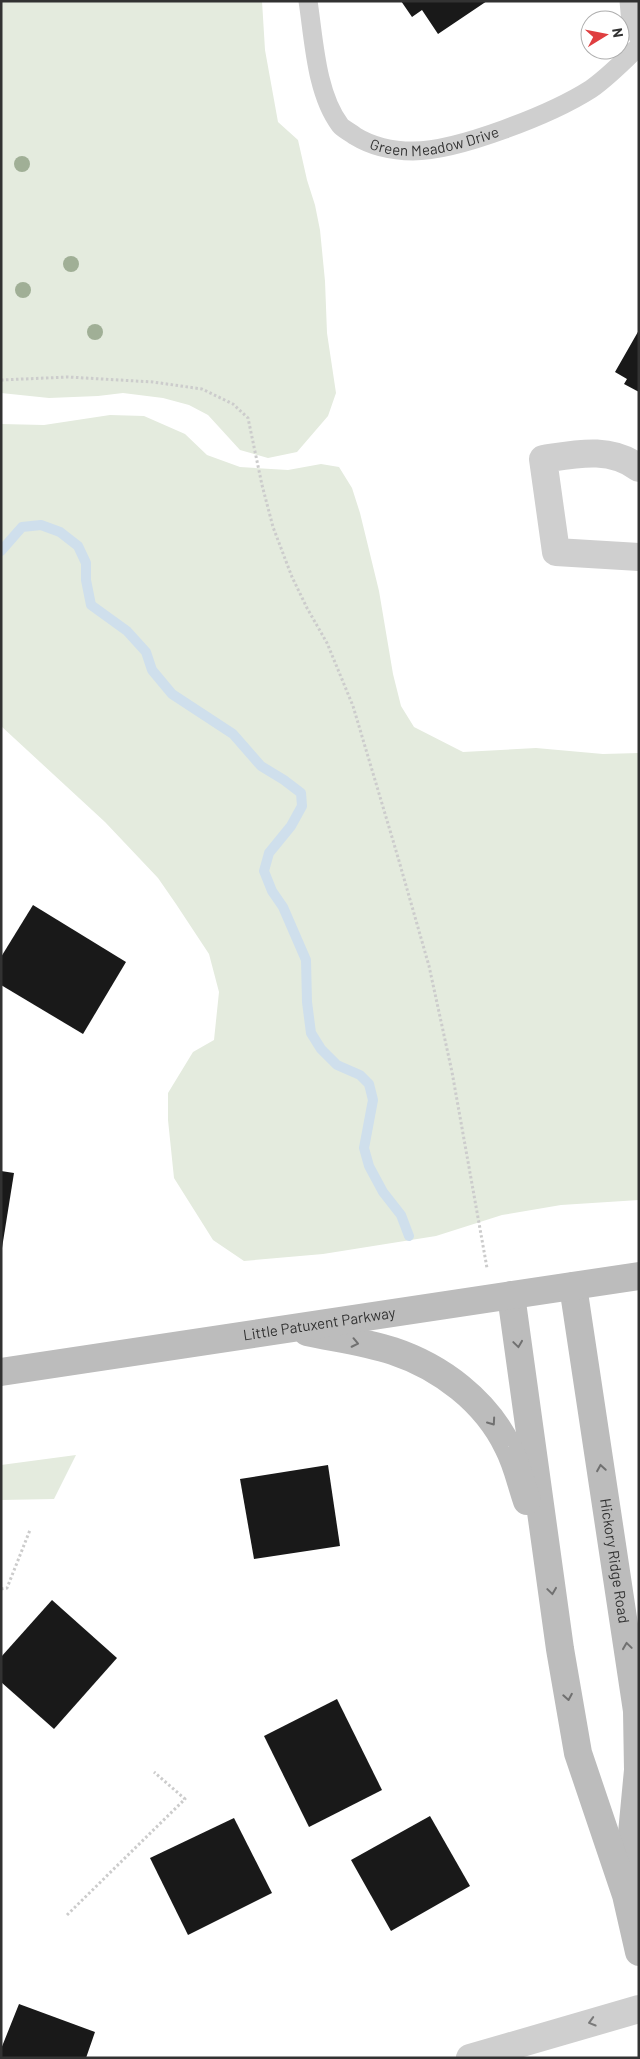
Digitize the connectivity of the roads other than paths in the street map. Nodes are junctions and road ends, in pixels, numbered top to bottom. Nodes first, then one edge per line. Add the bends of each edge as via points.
1 (308, 1) edge
2 (629, 1) edge
3 (639, 38) edge
4 (639, 46) edge
5 (639, 468) edge
6 (639, 557) edge
7 (639, 1276) edge
8 (573, 1286) junction
9 (501, 1297) junction
10 (291, 1329) junction
11 (1, 1372) edge
12 (548, 1564) junction
13 (626, 1895) junction
14 (639, 1952) edge
15 (639, 2009) edge
16 (470, 2058) edge

1 - 4 lane, Green Meadow Drive via 326,103 341,126 368,144 392,150 441,148 544,113 591,88
2 - 3 lane via 631,23
5 - 6 street via 627,459 604,453 543,459 556,552
7 - 8 street, Little Patuxent Parkway
8 - 9 street, Little Patuxent Parkway
13 -> 8 street, Hickory Ridge Road via 638,1770 636,1712
9 - 10 street, Little Patuxent Parkway
9 -> 12 street, Hickory Ridge Road
10 - 11 street, Little Patuxent Parkway
10 -> 12 street via 393,1351 458,1384 489,1417 508,1447
12 -> 13 street, Hickory Ridge Road via 578,1753
13 - 14 street, Hickory Ridge Road
15 -> 16 street

